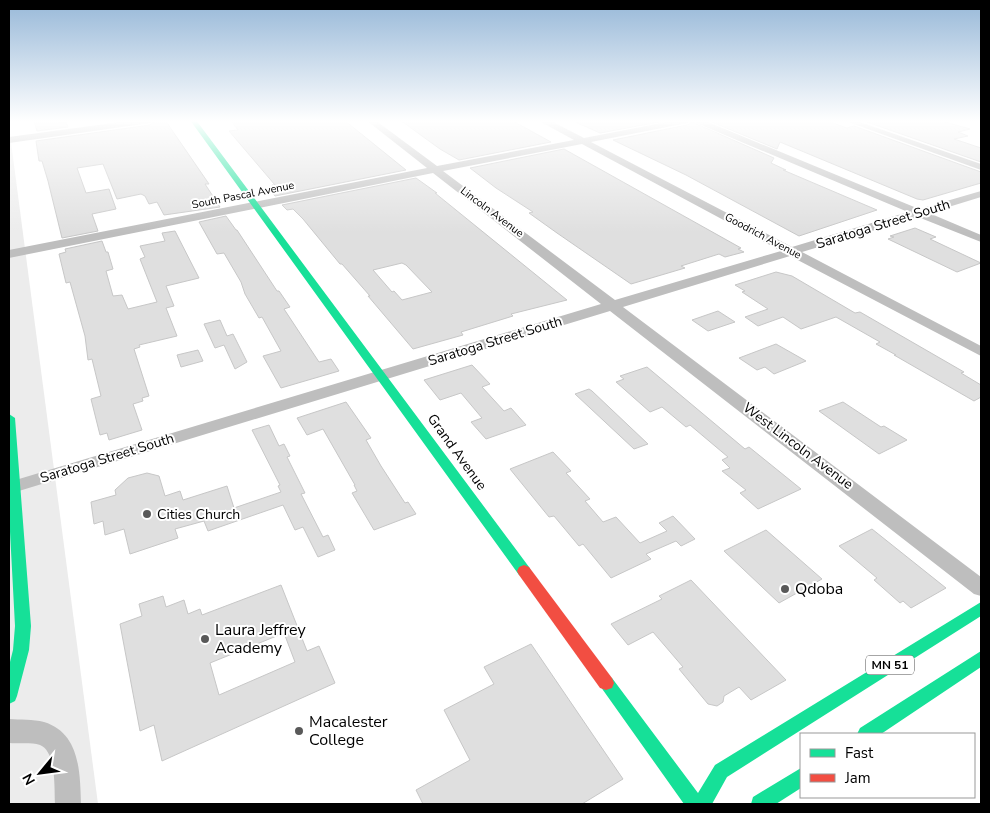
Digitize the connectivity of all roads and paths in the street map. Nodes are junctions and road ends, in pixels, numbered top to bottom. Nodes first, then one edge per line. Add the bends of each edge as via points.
1 (221, 158) edge
2 (420, 158) edge
3 (491, 158) edge
4 (617, 158) edge
5 (788, 158) edge
6 (955, 158) edge
7 (981, 167) edge
8 (435, 169) junction
9 (981, 194) edge
10 (256, 205) junction
11 (919, 213) junction
12 (981, 239) edge
13 (792, 251) junction
14 (9, 254) edge
15 (613, 305) junction
16 (981, 352) edge
17 (381, 376) junction
18 (9, 418) edge
19 (11, 488) edge
20 (981, 588) edge
21 (981, 608) edge
22 (979, 653) edge
23 (9, 696) edge
24 (9, 731) edge
25 (868, 733) edge
26 (800, 778) edge
27 (68, 804) edge
28 (695, 804) edge
29 (702, 804) edge
30 (760, 804) edge

1 - 10 main road, Grand Avenue
2 - 8 street, Lincoln Avenue
3 - 8 street, South Pascal Avenue
4 - 13 street, Goodrich Avenue
5 - 11 street
6 - 7 street
8 - 10 street, South Pascal Avenue
8 - 15 street, Lincoln Avenue
9 - 11 street, Saratoga Street South
10 - 14 street, South Pascal Avenue
10 - 17 main road, Grand Avenue
11 - 12 street
11 - 13 street, Saratoga Street South
13 - 15 street, Saratoga Street South
13 - 16 street, Goodrich Avenue
15 - 17 street, Saratoga Street South
15 - 20 street, West Lincoln Avenue
17 - 19 street, Saratoga Street South
17 - 28 main road, Grand Avenue
18 - 19 main road
19 - 23 main road via 22,626 21,650
21 - 29 main road, MN 51 via 721,771
22 - 25 main road via 970,666
24 - 27 street via 44,734 54,739 62,750
26 - 30 main road

